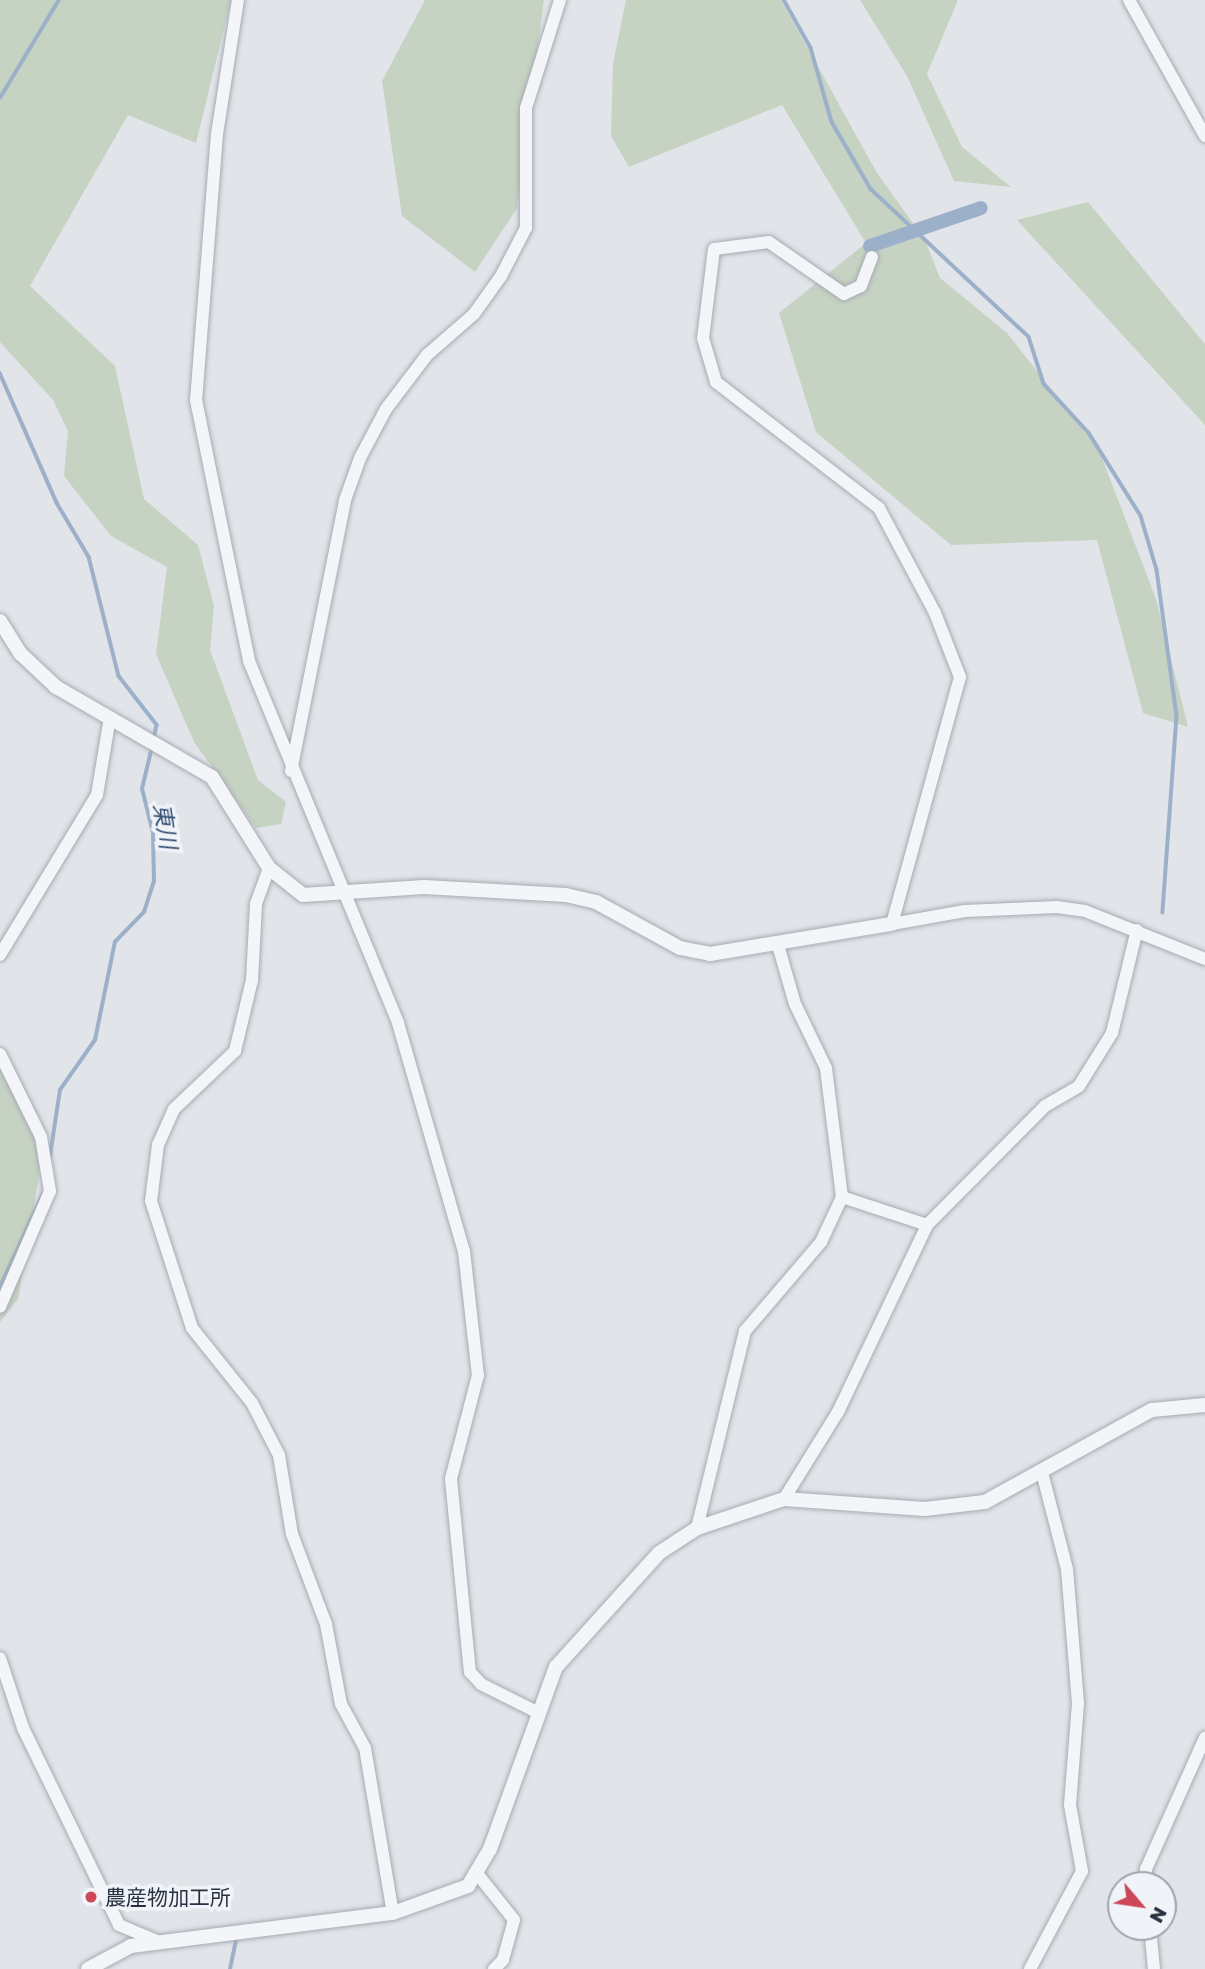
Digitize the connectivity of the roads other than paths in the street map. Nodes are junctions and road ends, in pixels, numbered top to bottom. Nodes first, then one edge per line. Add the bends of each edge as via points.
1 (238, 0) edge
2 (560, 0) edge
3 (1129, 0) edge
4 (1205, 136) edge
5 (872, 257) dead end
6 (0, 621) edge
7 (110, 717) junction
8 (291, 771) junction
9 (268, 868) junction
10 (348, 895) junction
11 (891, 923) junction
12 (1137, 930) junction
13 (778, 945) junction
14 (0, 955) edge
15 (1205, 959) edge
16 (0, 1054) edge
17 (842, 1197) junction
18 (927, 1225) junction
19 (0, 1307) edge
20 (1205, 1405) edge
21 (1042, 1472) junction
22 (784, 1499) junction
23 (696, 1528) junction
24 (0, 1658) edge
25 (535, 1711) junction
26 (1205, 1738) edge
27 (1146, 1871) edge
28 (479, 1876) junction
29 (393, 1913) junction
30 (1151, 1941) edge
31 (159, 1942) junction
32 (88, 1969) edge
33 (494, 1969) edge
34 (1030, 1969) edge
35 (1154, 1969) edge

1 - 8 street via 217,134 195,400 249,661
2 - 8 street via 526,108 526,228 474,314 427,355 386,409 360,458 345,500
3 - 4 street
5 - 11 street via 861,286 844,294 769,242 714,249 703,338 716,382 879,508 935,613 960,677
6 - 7 street via 38,674
7 - 9 street via 212,778
7 - 14 street via 97,795
8 - 10 street
9 - 10 street via 303,895
9 - 29 street via 256,904 252,980 235,1051 174,1109 155,1158 151,1201 192,1328 252,1403 279,1455 290,1523 326,1624 341,1704 365,1748
10 - 13 street via 424,887 566,895 596,902 690,950 710,954
10 - 25 street via 398,1023 464,1251 478,1376 451,1479 470,1672 481,1684
11 - 12 street via 965,911 1057,907
11 - 13 street
12 - 15 street
12 - 18 street via 1112,1033 1079,1086 1045,1106
13 - 17 street via 795,1004 826,1068
16 - 19 street via 41,1137 50,1191
17 - 18 street
17 - 23 street via 821,1242 745,1331
18 - 22 street via 838,1412
20 - 21 street via 1152,1410
21 - 22 street via 965,1506
21 - 34 street via 1067,1569 1078,1703 1070,1805 1082,1871
22 - 23 street
23 - 25 street via 659,1553 606,1609 556,1667
24 - 31 street via 23,1728 120,1925
25 - 28 street
26 - 27 street
28 - 29 street
28 - 33 street via 514,1920 503,1960
29 - 31 street
30 - 35 street
31 - 32 street via 113,1952

